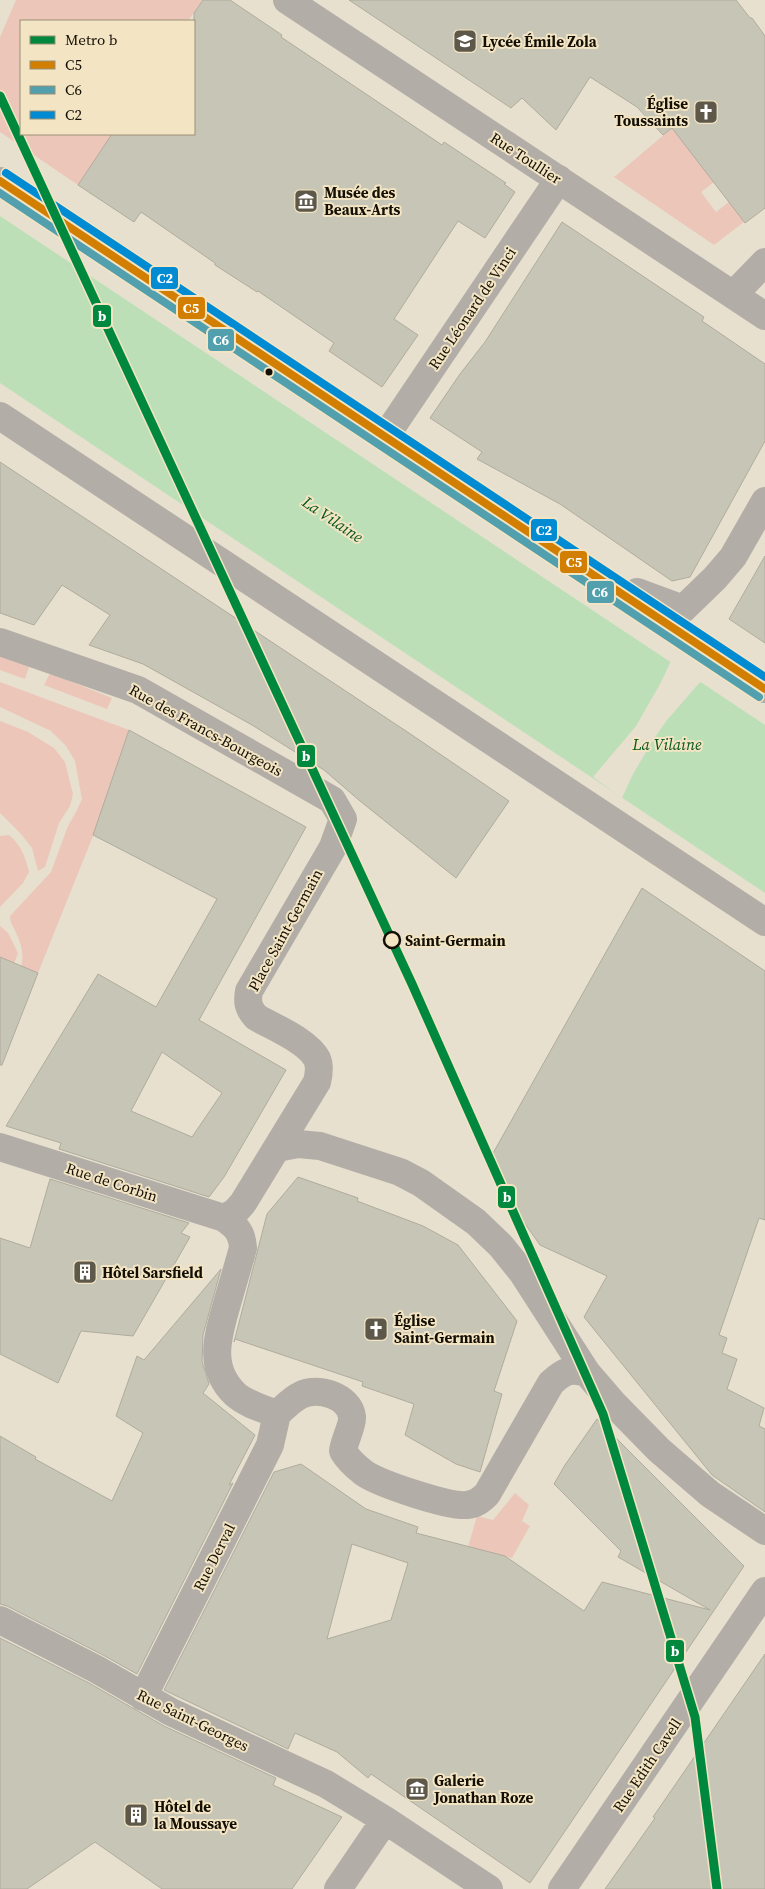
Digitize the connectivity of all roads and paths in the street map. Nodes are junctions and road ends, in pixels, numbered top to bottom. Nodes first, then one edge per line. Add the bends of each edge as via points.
1 (288, 0) edge
2 (559, 179) junction
3 (0, 181) edge
4 (765, 262) edge
5 (733, 295) junction
6 (765, 316) edge
7 (0, 416) edge
8 (385, 437) junction
9 (765, 501) edge
10 (599, 579) junction
11 (0, 642) edge
12 (765, 689) edge
13 (343, 819) joint
14 (765, 922) edge
15 (0, 1147) edge
16 (277, 1148) junction
17 (224, 1218) junction
18 (587, 1372) junction
19 (276, 1414) junction
20 (765, 1531) edge
21 (765, 1591) edge
22 (0, 1620) edge
23 (143, 1697) junction
24 (385, 1820) junction
25 (338, 1889) edge
26 (489, 1889) edge
27 (562, 1889) edge

1 - 2 street, Rue Toullier
2 - 5 street, Rue Toullier
2 - 8 street, Rue Léonard de Vinci
3 - 8 street
4 - 5 street
5 - 6 street, Rue Toullier
7 - 14 street
8 - 10 street
9 - 10 street via 733,557 683,609
10 - 12 street
11 - 13 street, Rue des Francs-Bourgeois via 138,690 332,800
13 - 16 street, Place Saint-Germain via 332,847 249,991 249,1008 256,1017 304,1044 318,1060 317,1082
15 - 17 street, Rue de Corbin
16 - 17 street, Place Saint-Germain via 243,1203
16 - 18 street via 298,1144 328,1149 400,1172 476,1222 522,1272
17 - 19 street via 236,1226 242,1236 243,1248 217,1340 218,1362 234,1393
18 - 19 street via 574,1369 551,1383 487,1494 468,1505 454,1505 383,1483 349,1462 343,1451 352,1418 349,1407 341,1400 313,1391 302,1394
18 - 20 street via 659,1450 710,1494
19 - 23 street, Rue Derval via 270,1445
21 - 27 street, Rue Edith Cavell
22 - 23 street, Rue Saint-Georges
23 - 24 street, Rue Saint-Georges via 326,1784
24 - 25 street
24 - 26 street, Rue Saint-Georges

